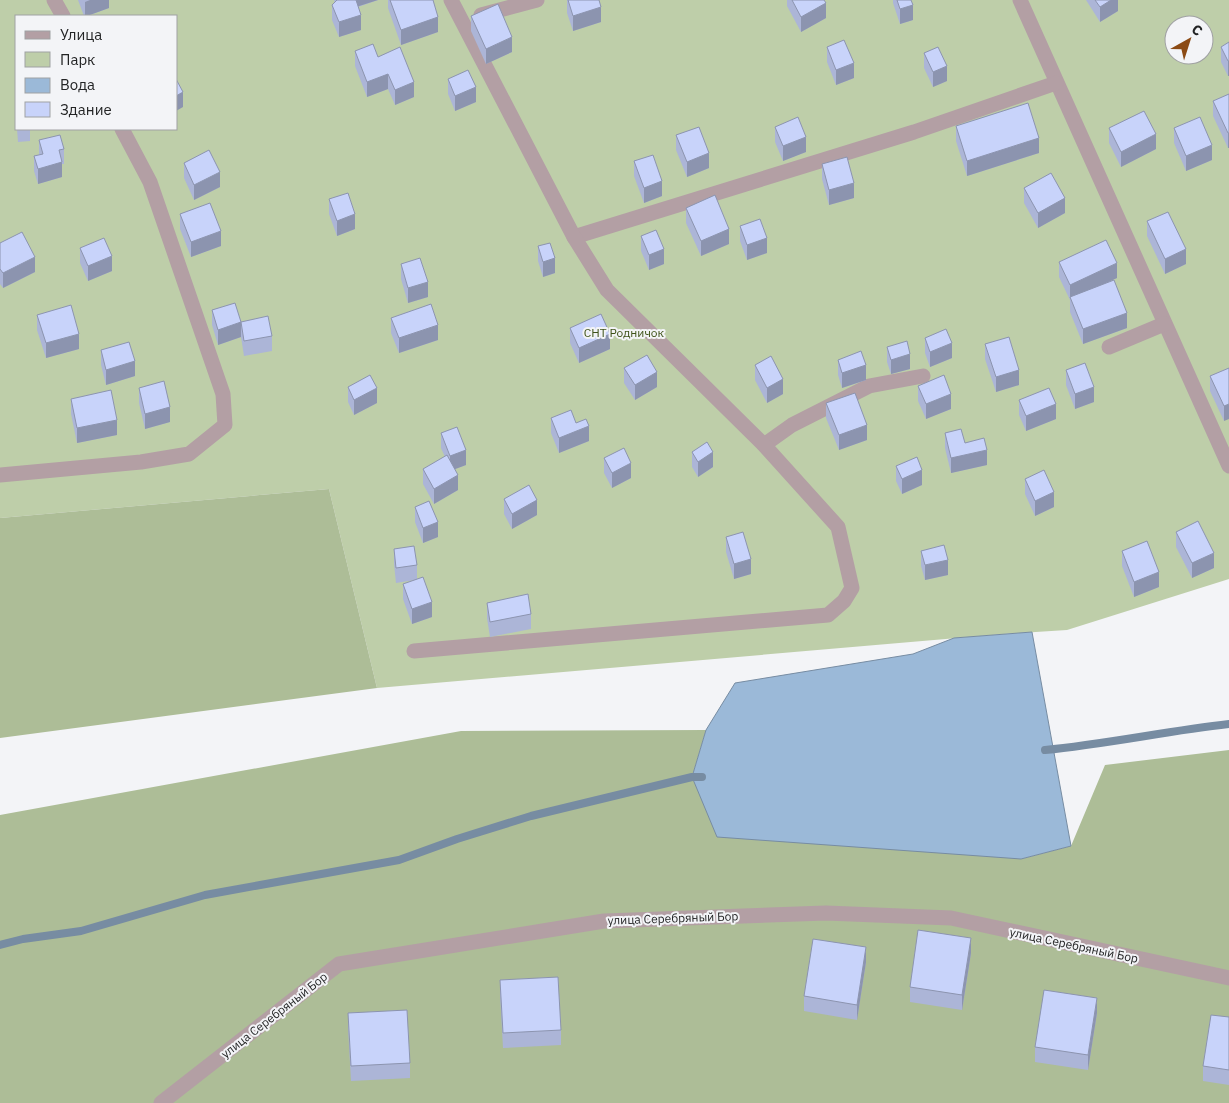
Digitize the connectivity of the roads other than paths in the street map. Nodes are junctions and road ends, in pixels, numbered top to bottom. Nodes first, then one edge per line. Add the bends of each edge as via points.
1 (54, 0) edge
2 (451, 0) edge
3 (537, 0) edge
4 (1020, 0) edge
5 (62, 15) edge
6 (460, 21) junction
7 (1056, 83) junction
8 (123, 130) edge
9 (574, 237) junction
10 (1164, 324) junction
11 (1109, 347) dead end
12 (923, 376) dead end
13 (764, 445) junction
14 (1229, 466) edge
15 (0, 475) edge
16 (414, 651) dead end
17 (1229, 978) edge
18 (161, 1103) edge

1 - 5 street
2 - 6 street
3 - 6 street
4 - 7 street
6 - 9 street
7 - 9 street via 914,132
7 - 10 street
8 - 15 street via 150,182 223,394 225,425 189,454 141,462
9 - 13 street via 607,290
10 - 11 street
10 - 14 street
12 - 13 street via 869,386 792,425
13 - 16 street via 838,527 852,588 844,601 828,615
17 - 18 street, улица Серебряный Бор via 951,918 826,913 604,921 339,964

